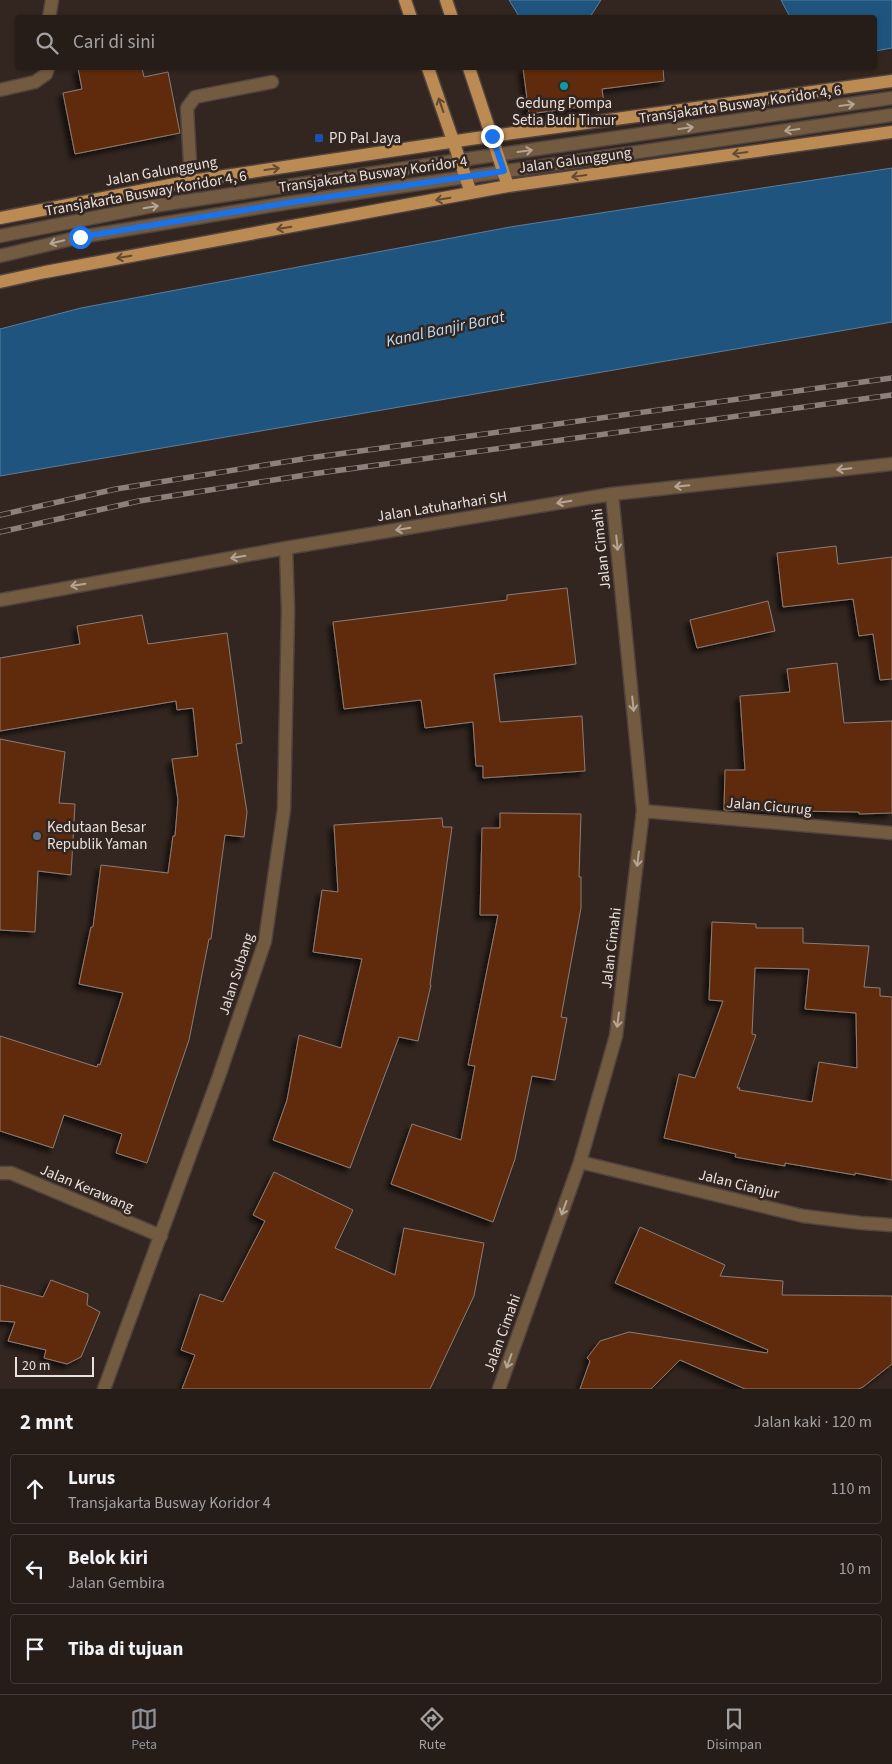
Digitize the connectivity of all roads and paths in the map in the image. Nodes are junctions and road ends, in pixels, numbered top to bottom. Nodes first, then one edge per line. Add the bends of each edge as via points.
1 (52, 0) edge
2 (405, 0) edge
3 (446, 0) edge
4 (49, 15) edge
5 (410, 15) edge
6 (451, 15) edge
7 (47, 70) edge
8 (429, 70) edge
9 (470, 70) edge
10 (892, 80) edge
11 (272, 82) dead end
12 (0, 90) edge
13 (892, 98) edge
14 (892, 115) edge
15 (892, 132) edge
16 (492, 136) junction
17 (454, 143) junction
18 (498, 155) junction
19 (460, 160) junction
20 (504, 171) junction
21 (485, 175) junction
22 (466, 178) junction
23 (191, 181) junction
24 (508, 186) junction
25 (471, 193) junction
26 (0, 218) edge
27 (0, 236) edge
28 (0, 256) edge
29 (0, 282) edge
30 (892, 464) edge
31 (612, 494) junction
32 (286, 548) junction
33 (0, 600) edge
34 (643, 811) junction
35 (892, 833) edge
36 (580, 1162) junction
37 (0, 1173) edge
38 (892, 1225) edge
39 (161, 1236) junction
40 (104, 1389) edge
41 (499, 1389) edge

1 - 4 street
2 - 5 main road
3 - 6 main road
7 - 12 street via 34,82
17 -> 8 main road
9 - 16 main road
10 - 16 main road, Jalan Galunggung
11 - 23 street via 195,98 187,108
18 -> 13 street, Transjakarta Busway Koridor 4, 6
14 -> 20 street
15 -> 24 main road, Jalan Galunggung
16 - 17 main road, Jalan Galunggung
16 - 18 main road
17 - 19 main road
23 -> 17 main road, Jalan Galunggung
18 - 19 street, Transjakarta Busway Koridor 4, 6
18 - 20 main road
19 - 21 street via 468,168
19 - 22 main road
27 -> 19 street, Transjakarta Busway Koridor 4, 6 via 154,206
20 - 21 street
20 - 24 main road
21 - 22 street, Transjakarta Busway Koridor 4
22 - 25 main road
22 -> 28 street, Transjakarta Busway Koridor 4 via 80,237
23 - 26 main road, Jalan Galunggung
24 - 25 main road, Jalan Galunggung
25 -> 29 main road, Jalan Galunggung
30 -> 31 street, Jalan Latuharhari SH
31 -> 32 street, Jalan Latuharhari SH
31 -> 34 street, Jalan Cimahi
32 -> 33 street, Jalan Latuharhari SH
32 - 39 street, Jalan Subang via 284,809 265,941
34 - 35 street, Jalan Cicurug
34 -> 36 street, Jalan Cimahi via 616,1036
36 - 38 street, Jalan Cianjur via 803,1216
36 -> 41 street, Jalan Cimahi
37 - 39 street, Jalan Kerawang via 11,1173
39 - 40 street, Jalan Subang

